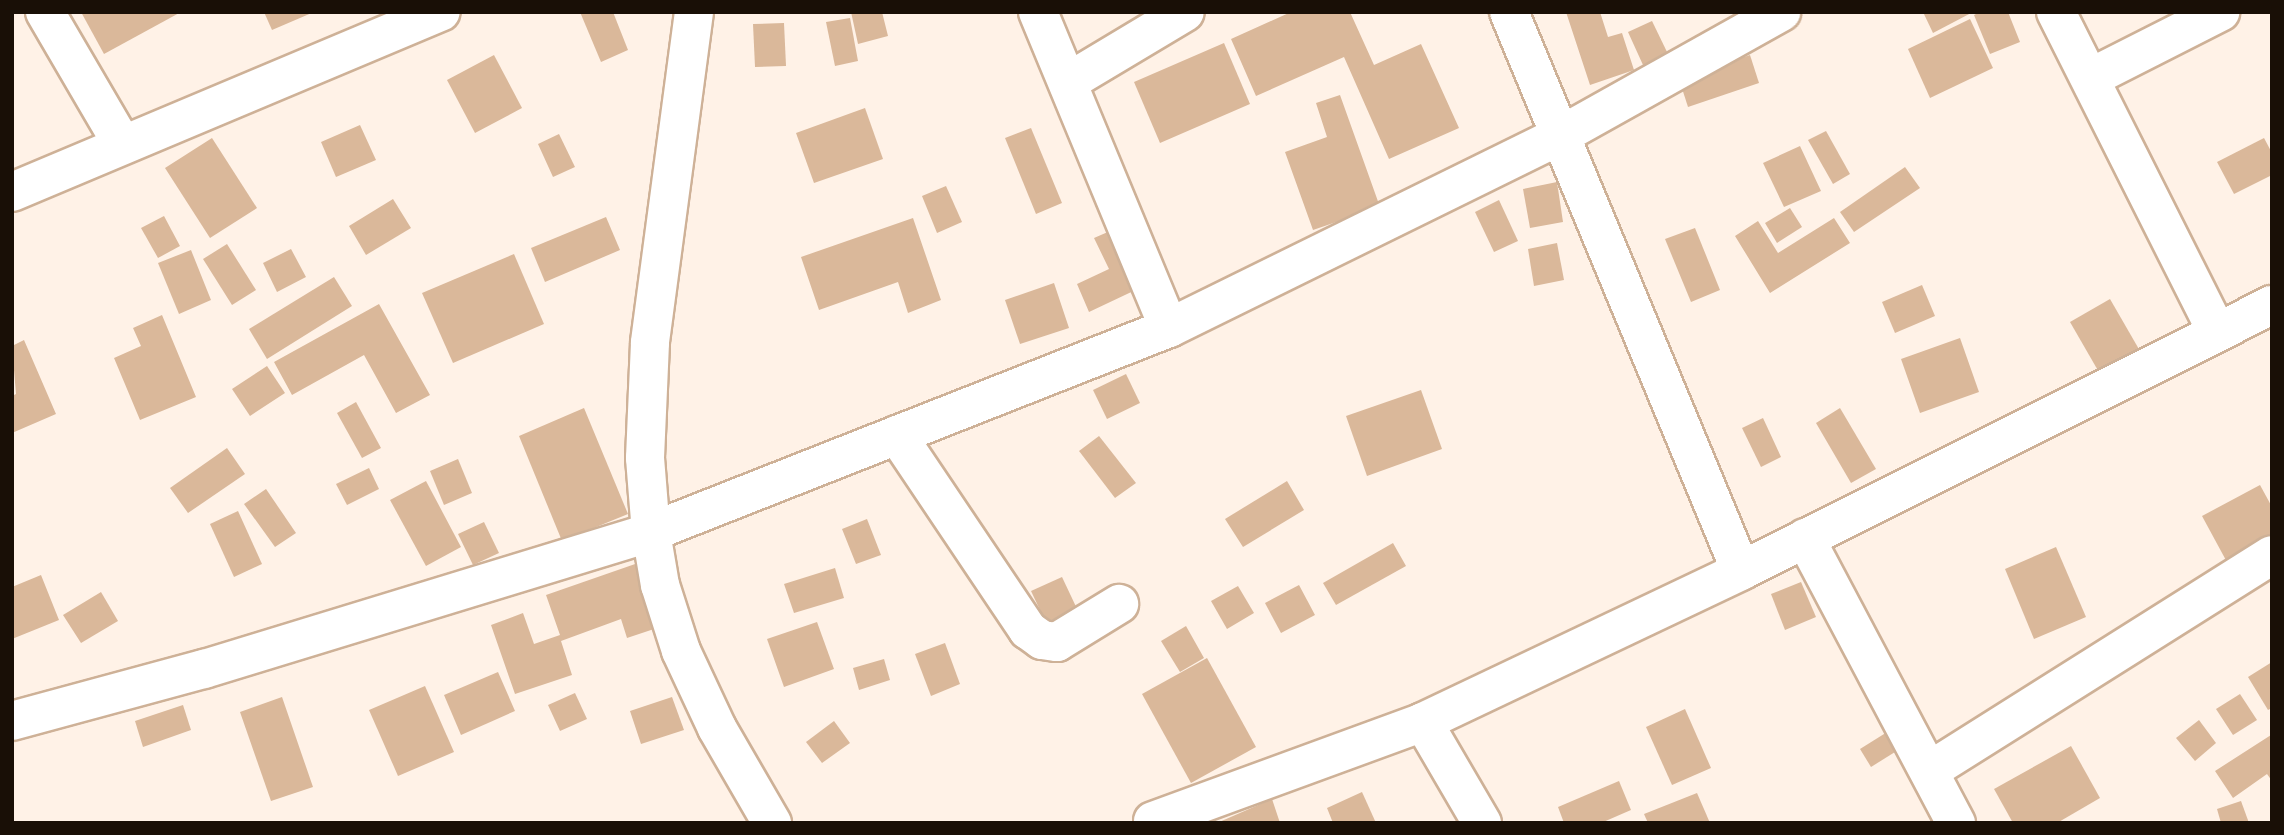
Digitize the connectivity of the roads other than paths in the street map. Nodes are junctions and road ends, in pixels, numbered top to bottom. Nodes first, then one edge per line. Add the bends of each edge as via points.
1 (45, 12) edge
2 (441, 12) edge
3 (694, 12) edge
4 (1038, 12) edge
5 (1185, 12) edge
6 (1509, 12) edge
7 (1781, 12) edge
8 (2056, 12) edge
9 (2220, 12) edge
10 (2092, 76) junction
11 (1068, 82) junction
12 (1563, 134) junction
13 (122, 145) junction
14 (12, 192) edge
15 (2272, 305) edge
16 (1169, 328) junction
17 (2217, 332) junction
18 (897, 435) junction
19 (651, 532) junction
20 (1805, 538) junction
21 (2272, 555) edge
22 (1741, 571) junction
23 (1119, 604) dead end
24 (12, 721) edge
25 (1423, 722) junction
26 (1929, 771) junction
27 (1153, 821) edge
28 (772, 823) edge
29 (1482, 823) edge
30 (1956, 823) edge

1 - 13 street
2 - 13 street
3 - 19 street via 650,343 645,458
4 - 11 street
5 - 11 street
6 - 12 street
7 - 12 street
8 - 10 street
9 - 10 street
10 - 17 street
11 - 16 street
12 - 16 street
12 - 22 street
13 - 14 street
15 - 17 street
16 - 18 street
17 - 20 street
18 - 19 street
18 - 23 street via 1028,630 1042,640 1057,642
19 - 24 street via 204,669
19 - 28 street via 660,585 681,651 717,727
20 - 22 street
20 - 26 street
21 - 26 street
22 - 25 street
25 - 27 street
25 - 29 street
26 - 30 street

